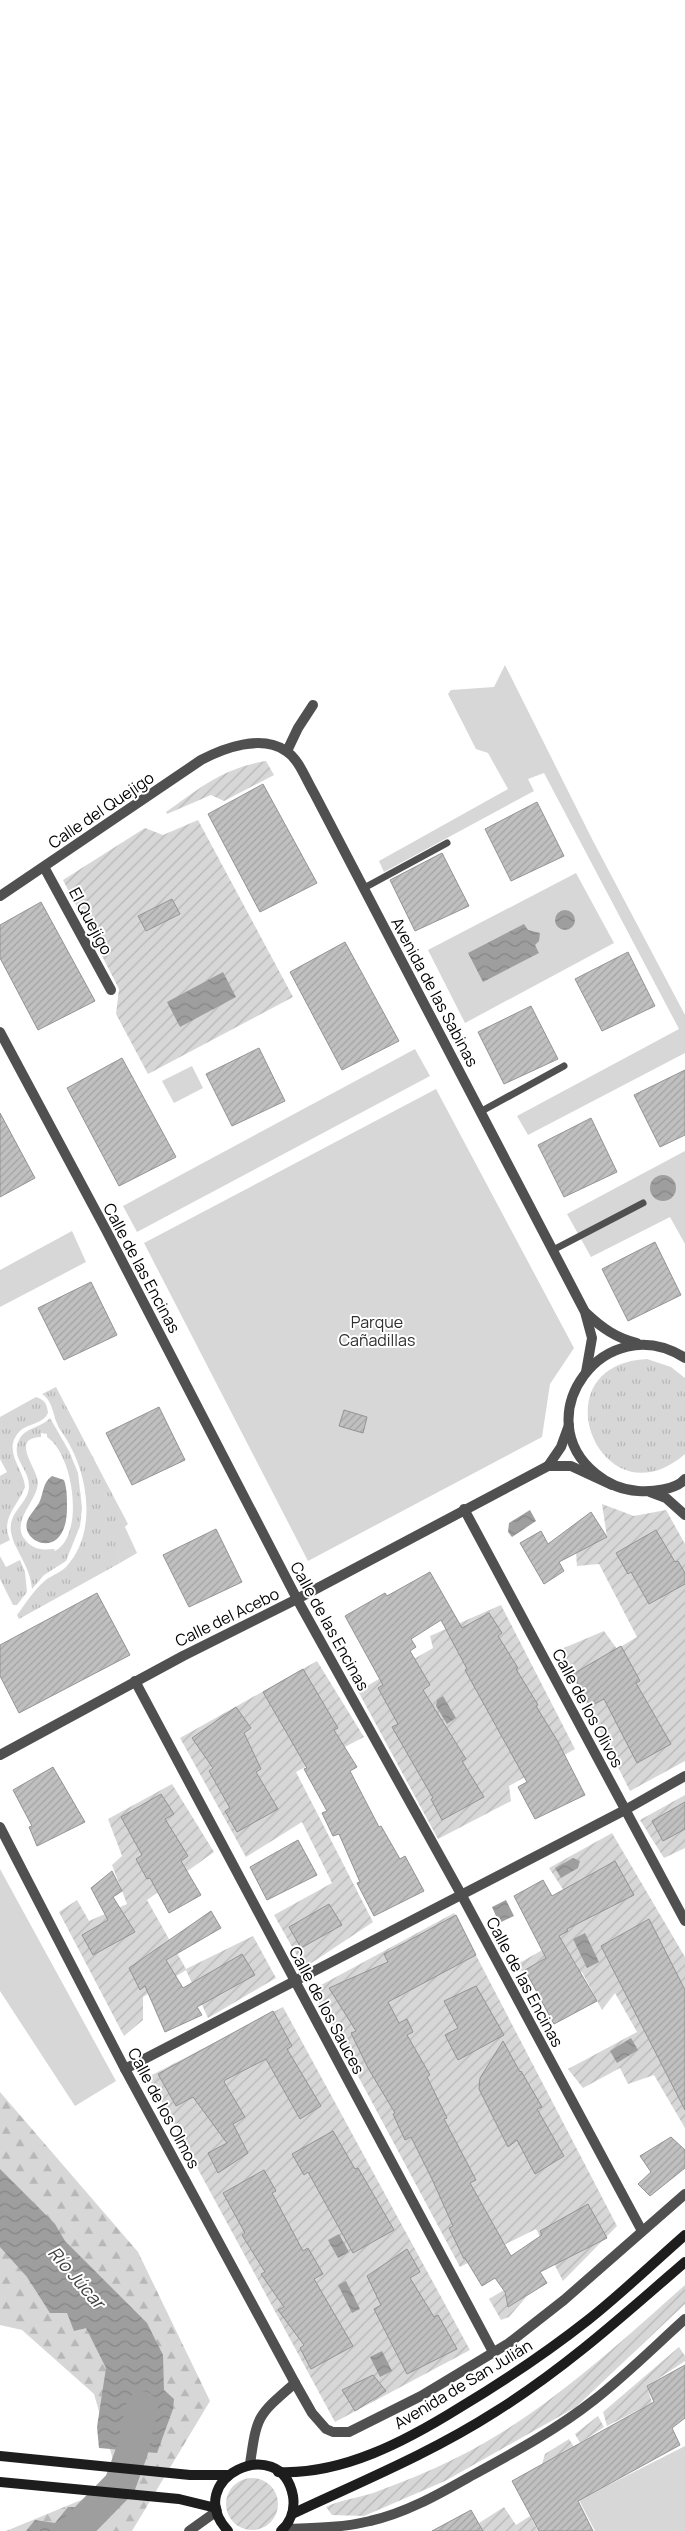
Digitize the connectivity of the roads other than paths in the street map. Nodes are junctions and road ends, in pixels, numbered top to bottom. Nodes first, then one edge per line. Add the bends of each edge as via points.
1 (313, 705) dead end
2 (287, 751) junction
3 (447, 843) dead end
4 (44, 867) junction
5 (364, 888) junction
6 (0, 896) edge
7 (111, 990) dead end
8 (0, 1032) edge
9 (564, 1066) dead end
10 (480, 1112) junction
11 (643, 1203) dead end
12 (553, 1250) junction
13 (585, 1312) junction
14 (642, 1344) junction
15 (685, 1357) edge
16 (586, 1372) junction
17 (570, 1421) junction
18 (548, 1466) junction
19 (685, 1479) edge
20 (612, 1485) junction
21 (647, 1491) junction
22 (464, 1509) junction
23 (685, 1515) edge
24 (297, 1599) junction
25 (135, 1681) junction
26 (0, 1755) edge
27 (685, 1776) edge
28 (625, 1810) junction
29 (0, 1827) edge
30 (461, 1894) junction
31 (685, 1921) edge
32 (294, 1980) junction
33 (125, 2069) junction
34 (685, 2194) edge
35 (642, 2231) junction
36 (685, 2235) edge
37 (685, 2262) edge
38 (685, 2319) edge
39 (493, 2352) junction
40 (295, 2383) junction
41 (305, 2402) joint
42 (0, 2456) edge
43 (250, 2464) junction
44 (278, 2472) junction
45 (228, 2475) junction
46 (0, 2482) edge
47 (217, 2510) junction
48 (292, 2514) junction
49 (282, 2530) edge
50 (189, 2531) edge
51 (228, 2531) edge

1 - 2 street
2 - 4 street, Calle del Quejigo via 260,744 219,751
2 - 5 street, Avenida de las Sabinas via 314,793
3 - 5 lane
4 - 6 street, Calle del Quejigo
4 - 7 street, El Quejigo
5 - 10 street, Avenida de las Sabinas
8 - 24 street, Calle de las Encinas
9 - 10 lane
10 - 12 street, Avenida de las Sabinas
11 - 12 lane
12 - 13 street, Avenida de las Sabinas
13 - 14 street, Avenida de las Sabinas via 611,1333 626,1341
13 - 16 street, Avenida de las Sabinas via 592,1338
14 - 15 street via 664,1347
14 - 16 street via 609,1353
16 - 17 street via 574,1394
17 - 18 street, Calle del Acebo via 562,1448
17 - 20 street via 573,1442 584,1462
18 - 20 street, Calle del Acebo via 571,1466
18 - 22 street, Calle del Acebo
19 - 21 street
20 - 21 street
21 - 23 street via 666,1498
22 - 24 street, Calle del Acebo
22 - 28 street, Calle de los Olivos
24 - 25 street, Calle del Acebo
24 - 30 street, Calle de las Encinas
25 - 26 street, Calle del Acebo
25 - 32 street, Calle de los Sauces
27 - 28 street
28 - 30 street
28 - 31 street, Calle de los Olivos
29 - 33 street, Calle de los Olmos
30 - 32 street
30 - 35 street, Calle de las Encinas
32 - 33 street
32 - 39 street, Calle de los Sauces
33 - 40 street, Calle de los Olmos
34 - 35 street, Avenida de San Julián
35 - 39 street, Avenida de San Julián via 564,2300
36 - 44 main road, Avenida de San Julián via 589,2319 517,2373 441,2419 361,2458 303,2472
37 - 48 main road via 566,2363 494,2413 432,2448
38 - 49 street via 580,2410 440,2493 370,2522
39 - 41 street, Avenida de San Julián via 421,2396 350,2432 333,2432 326,2428
40 - 41 street, Calle de los Olmos
40 - 43 street via 257,2421
42 - 45 main road via 202,2476
43 - 44 main road, Avenida de San Julián via 268,2466
43 - 45 main road
44 - 48 main road via 291,2488
45 - 47 main road via 217,2493
46 - 47 main road via 168,2498
47 - 50 street
47 - 51 main road
48 - 49 main road

